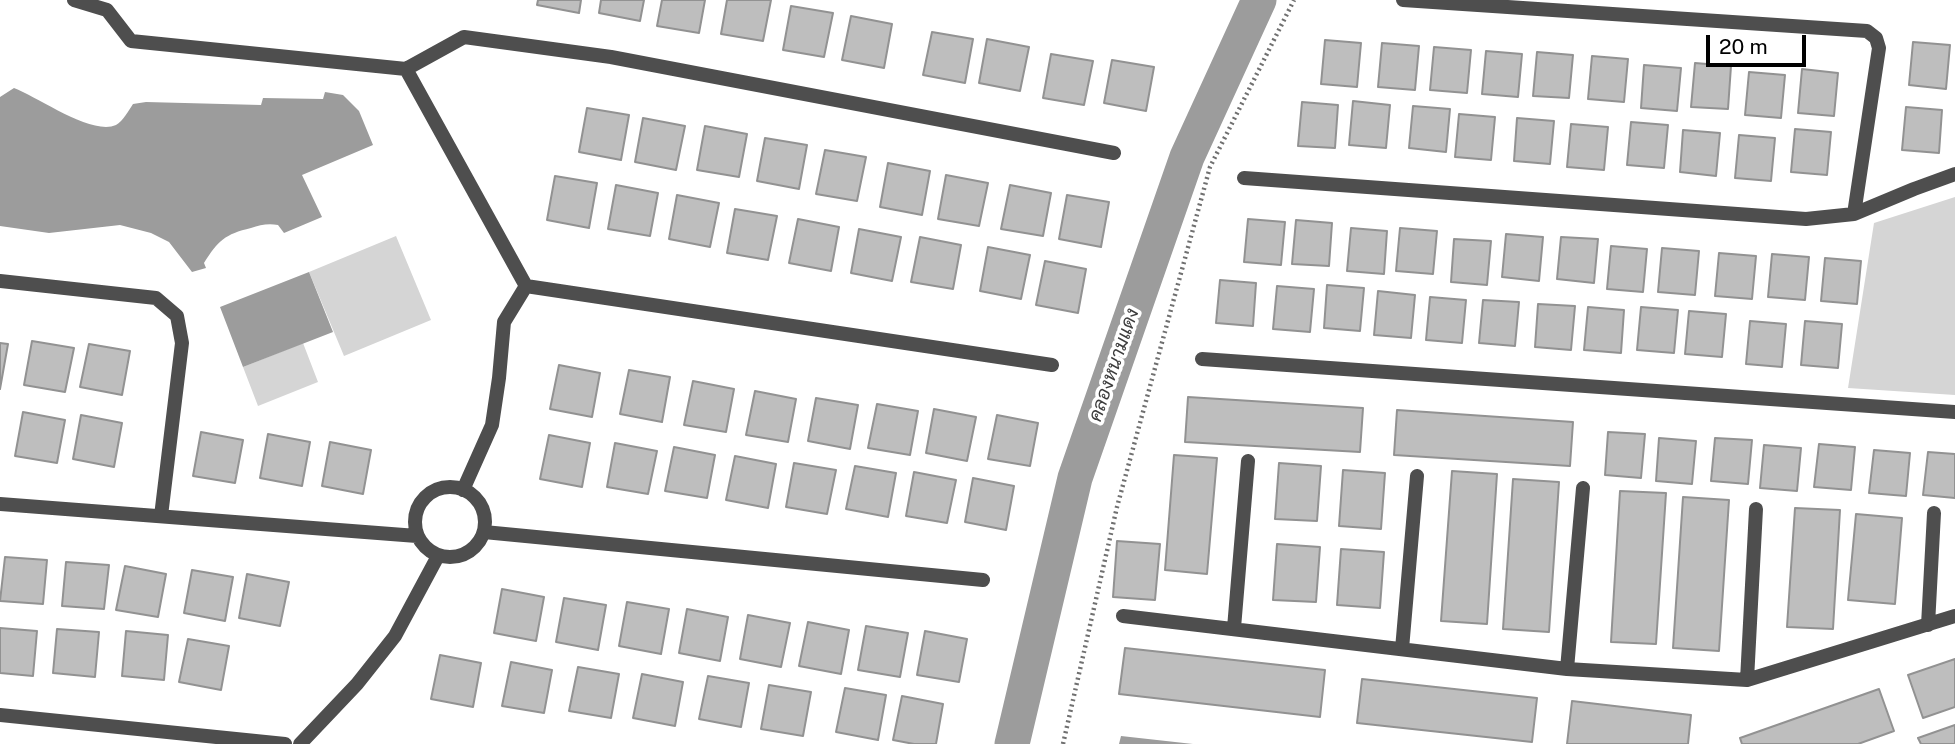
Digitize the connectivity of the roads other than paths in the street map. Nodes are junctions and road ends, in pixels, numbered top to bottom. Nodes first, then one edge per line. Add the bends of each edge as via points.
1 (74, 0) edge
2 (1403, 0) edge
3 (108, 5) edge
4 (406, 69) junction
5 (1114, 153) dead end
6 (1955, 174) edge
7 (1244, 178) dead end
8 (1854, 214) junction
9 (0, 281) edge
10 (526, 286) junction
11 (1202, 359) dead end
12 (1052, 365) dead end
13 (1955, 412) edge
14 (1248, 461) dead end
15 (1417, 476) dead end
16 (1583, 488) dead end
17 (463, 490) junction
18 (0, 505) edge
19 (1756, 509) dead end
20 (1934, 513) dead end
21 (161, 516) junction
22 (484, 532) junction
23 (417, 536) junction
24 (438, 556) junction
25 (983, 580) dead end
26 (1123, 616) dead end
27 (1955, 616) edge
28 (1928, 625) junction
29 (1234, 628) junction
30 (1402, 649) junction
31 (1567, 669) junction
32 (1747, 680) junction
33 (0, 715) edge
34 (285, 744) edge
35 (300, 744) edge

1 - 3 street
2 - 8 street via 1867,31 1879,48
3 - 4 street via 131,41
4 - 5 street via 464,37 611,57
4 - 10 street
6 - 8 street
7 - 8 street via 1806,219
9 - 21 street via 156,298 177,316 183,342
10 - 12 street
10 - 17 street via 504,322 492,425
11 - 13 street
14 - 29 street
15 - 30 street
16 - 31 street
17 - 22 street via 483,512
17 - 23 street via 440,488 421,501 414,523
18 - 21 street
19 - 32 street
20 - 28 street
21 - 23 street
22 - 24 street via 469,552 454,558
22 - 25 street
23 - 24 street
24 - 35 street via 394,636 357,684
26 - 29 street
27 - 28 street
28 - 32 street
29 - 30 street
30 - 31 street
31 - 32 street
33 - 34 street

